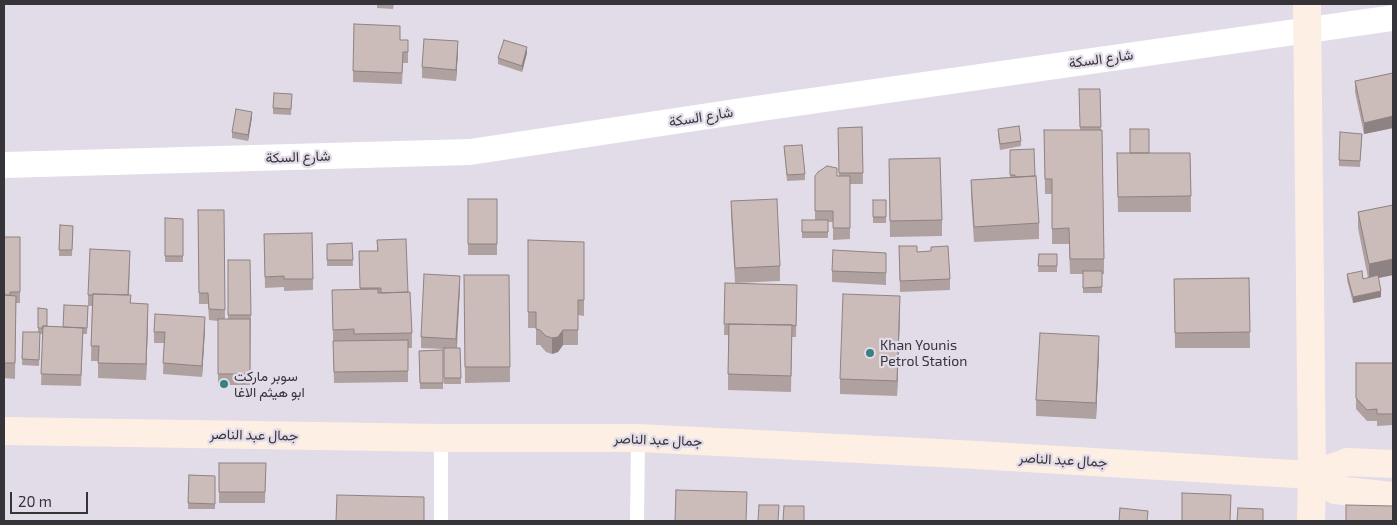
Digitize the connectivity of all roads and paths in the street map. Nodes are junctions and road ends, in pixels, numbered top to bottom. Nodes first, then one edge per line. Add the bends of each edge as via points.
1 (1307, 17) edge
2 (1393, 18) edge
3 (4, 165) edge
4 (4, 431) edge
5 (441, 438) junction
6 (638, 438) junction
7 (1393, 464) edge
8 (1312, 475) junction
9 (1393, 496) edge
10 (441, 521) edge
11 (637, 521) edge
12 (1311, 521) edge

1 - 2 street, شارع السكة
1 - 3 street, شارع السكة via 470,152
1 - 8 main road
4 - 5 main road, جمال عبد الناصر
5 - 6 main road, جمال عبد الناصر
5 - 10 lane
6 - 8 main road, جمال عبد الناصر
6 - 11 lane
7 - 8 main road, جمال عبد الناصر via 1348,462
8 - 9 main road, جمال عبد الناصر via 1335,490
8 - 12 main road

